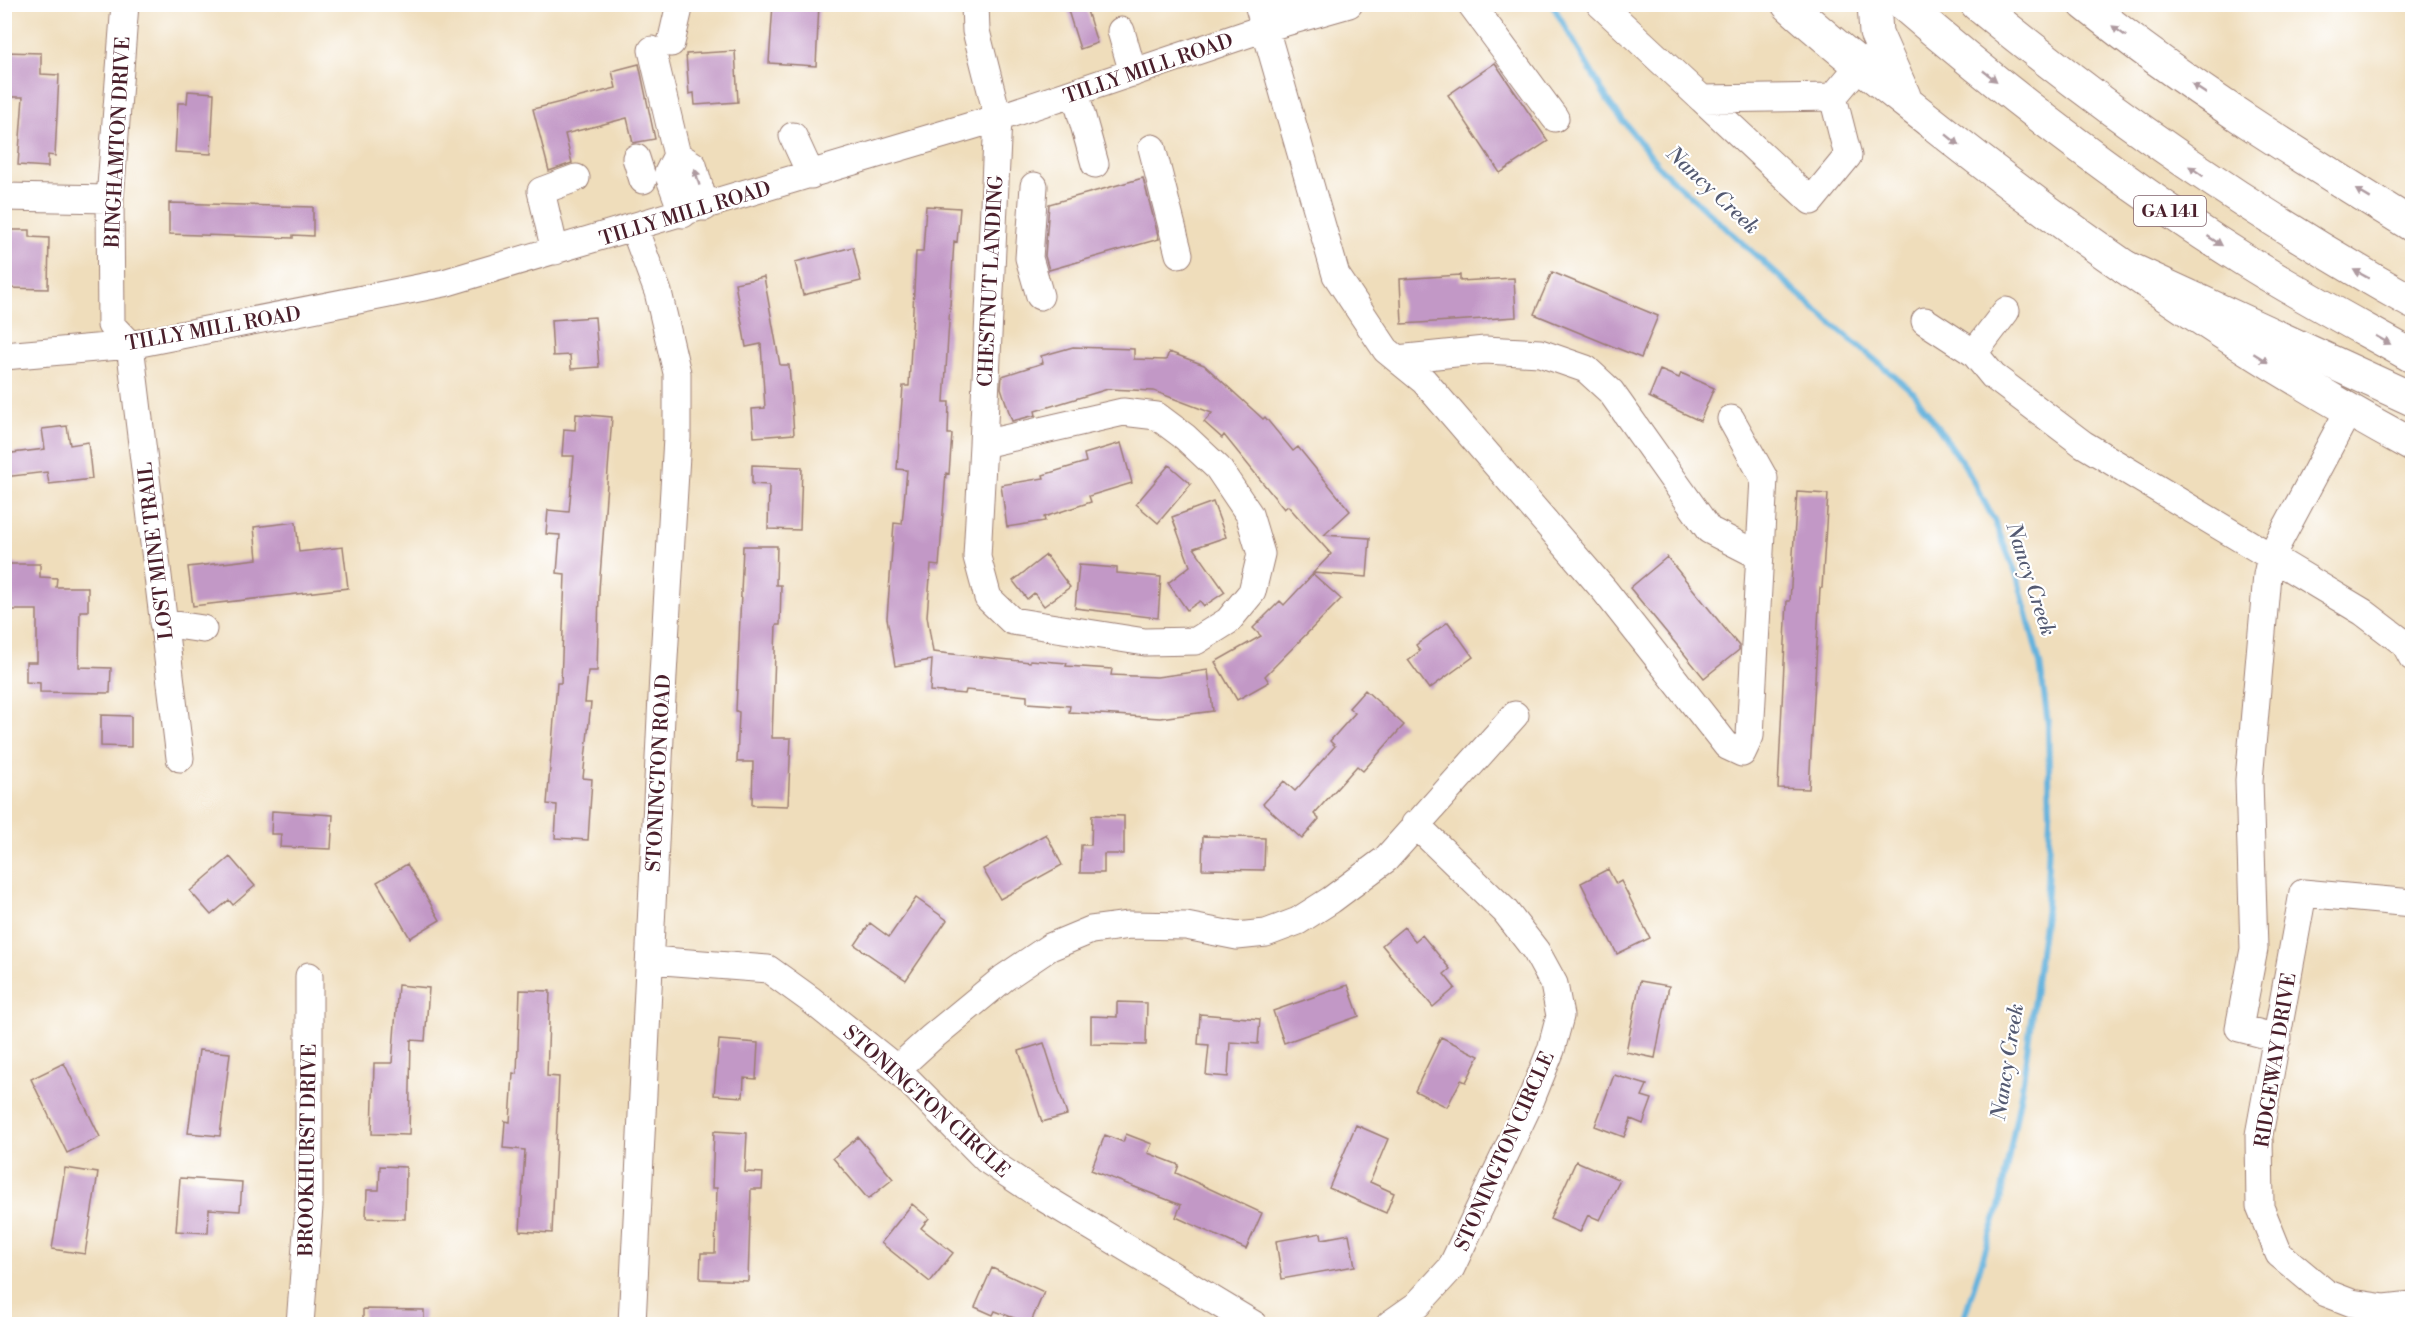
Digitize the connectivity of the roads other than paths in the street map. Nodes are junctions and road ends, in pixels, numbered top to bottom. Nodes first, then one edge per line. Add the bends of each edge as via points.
1 (125, 4) edge
2 (680, 4) edge
3 (975, 4) edge
4 (1349, 4) edge
5 (1471, 4) edge
6 (1600, 4) edge
7 (1788, 4) edge
8 (1819, 4) edge
9 (1874, 4) edge
10 (1903, 4) edge
11 (1977, 4) edge
12 (2085, 4) edge
13 (1262, 16) edge
14 (1121, 31) dead end
15 (1825, 38) junction
16 (1860, 65) junction
17 (1133, 73) junction
18 (1075, 92) junction
19 (1833, 97) junction
20 (1702, 99) junction
21 (1907, 103) junction
22 (998, 118) junction
23 (1554, 118) dead end
24 (793, 136) dead end
25 (1152, 148) dead end
26 (1095, 164) dead end
27 (811, 175) junction
28 (576, 178) dead end
29 (1034, 186) dead end
30 (4, 197) edge
31 (110, 199) junction
32 (694, 211) junction
33 (2412, 225) edge
34 (634, 228) junction
35 (555, 251) junction
36 (1179, 254) dead end
37 (2124, 267) junction
38 (1040, 296) dead end
39 (2412, 302) edge
40 (2006, 312) dead end
41 (1925, 321) dead end
42 (130, 345) junction
43 (1974, 353) junction
44 (4, 356) edge
45 (2412, 356) edge
46 (1397, 359) junction
47 (2412, 399) edge
48 (2349, 410) junction
49 (1731, 419) dead end
50 (983, 444) junction
51 (2412, 445) edge
52 (1760, 556) junction
53 (2271, 556) junction
54 (163, 623) junction
55 (203, 629) dead end
56 (2412, 657) edge
57 (1515, 715) dead end
58 (180, 758) dead end
59 (1415, 824) junction
60 (2412, 903) edge
61 (650, 960) junction
62 (309, 976) dead end
63 (2278, 1038) junction
64 (897, 1070) junction
65 (2412, 1305) edge
66 (300, 1324) edge
67 (632, 1324) edge
68 (1253, 1324) edge
69 (1390, 1324) edge

1 - 31 street, BINGHAMTON DRIVE
2 - 32 street via 662,47 677,155 693,165
3 - 22 street, CHESTNUT LANDING via 976,31
4 - 13 street, TILLY MILL ROAD
5 - 23 street
6 - 20 street
7 - 15 main road
8 - 15 main road
9 - 21 main road via 1876,33
10 -> 45 main road, GA 141 via 2074,143 2153,199 2246,261
39 -> 11 main road, GA 141 via 2226,192 2115,114
33 -> 12 main road via 2153,58
13 - 17 street, TILLY MILL ROAD
13 - 46 street via 1336,275 1386,350
14 - 17 street
15 - 16 main road
16 - 19 street
16 - 21 main road
17 - 18 street, TILLY MILL ROAD
18 - 22 street, TILLY MILL ROAD
18 - 26 street
19 - 20 street
19 - 20 street via 1848,156 1811,201
21 -> 37 main road
22 - 27 street, TILLY MILL ROAD
22 - 50 street, CHESTNUT LANDING
24 - 27 street
25 - 36 street
27 - 32 street, TILLY MILL ROAD
28 - 35 street via 541,191
29 - 38 street via 1029,258
30 - 31 street
31 - 42 street, BINGHAMTON DRIVE via 111,325
32 - 34 street, TILLY MILL ROAD
34 - 35 street, TILLY MILL ROAD
34 - 61 street, STONINGTON ROAD via 658,292 677,373 678,438
35 - 42 street, TILLY MILL ROAD via 444,284
37 - 47 main road
37 -> 48 main road via 2262,359
40 - 43 street
41 - 43 street
42 - 44 street, TILLY MILL ROAD
42 - 54 street, LOST MINE TRAIL
43 - 53 street via 1993,376 2083,444
46 - 52 street via 1485,350 1540,353 1586,369 1611,392 1709,530
46 - 52 street via 1424,381 1597,582 1727,746 1742,753 1750,736
48 - 51 main road
48 - 53 street
49 - 52 street via 1764,478
50 - 50 street, CHESTNUT LANDING via 977,557 988,598 1012,621 1145,642 1196,641 1228,621 1252,592 1261,554 1249,514 1218,468 1157,416 1123,412
53 - 56 street via 2363,612 2405,644
53 - 63 street via 2249,780 2254,949 2239,1028
54 - 55 street
54 - 58 street, LOST MINE TRAIL via 180,680 187,722
57 - 59 street
59 - 64 street via 1386,859 1331,900 1298,921 1266,933 1237,936 1186,926 1129,925 1091,930 1050,947 1004,978
59 - 69 street, STONINGTON CIRCLE via 1505,911 1536,951 1554,984 1560,1016 1530,1102 1451,1268 1417,1305
60 - 63 street, RIDGEWAY DRIVE via 2303,893
61 - 64 street, STONINGTON CIRCLE via 768,969
61 - 67 street, STONINGTON ROAD
62 - 66 street, BROOKHURST DRIVE via 309,1207
63 - 65 street, RIDGEWAY DRIVE via 2259,1135 2260,1207 2279,1254 2325,1293 2352,1303 2385,1308
64 - 68 street, STONINGTON CIRCLE via 987,1160

